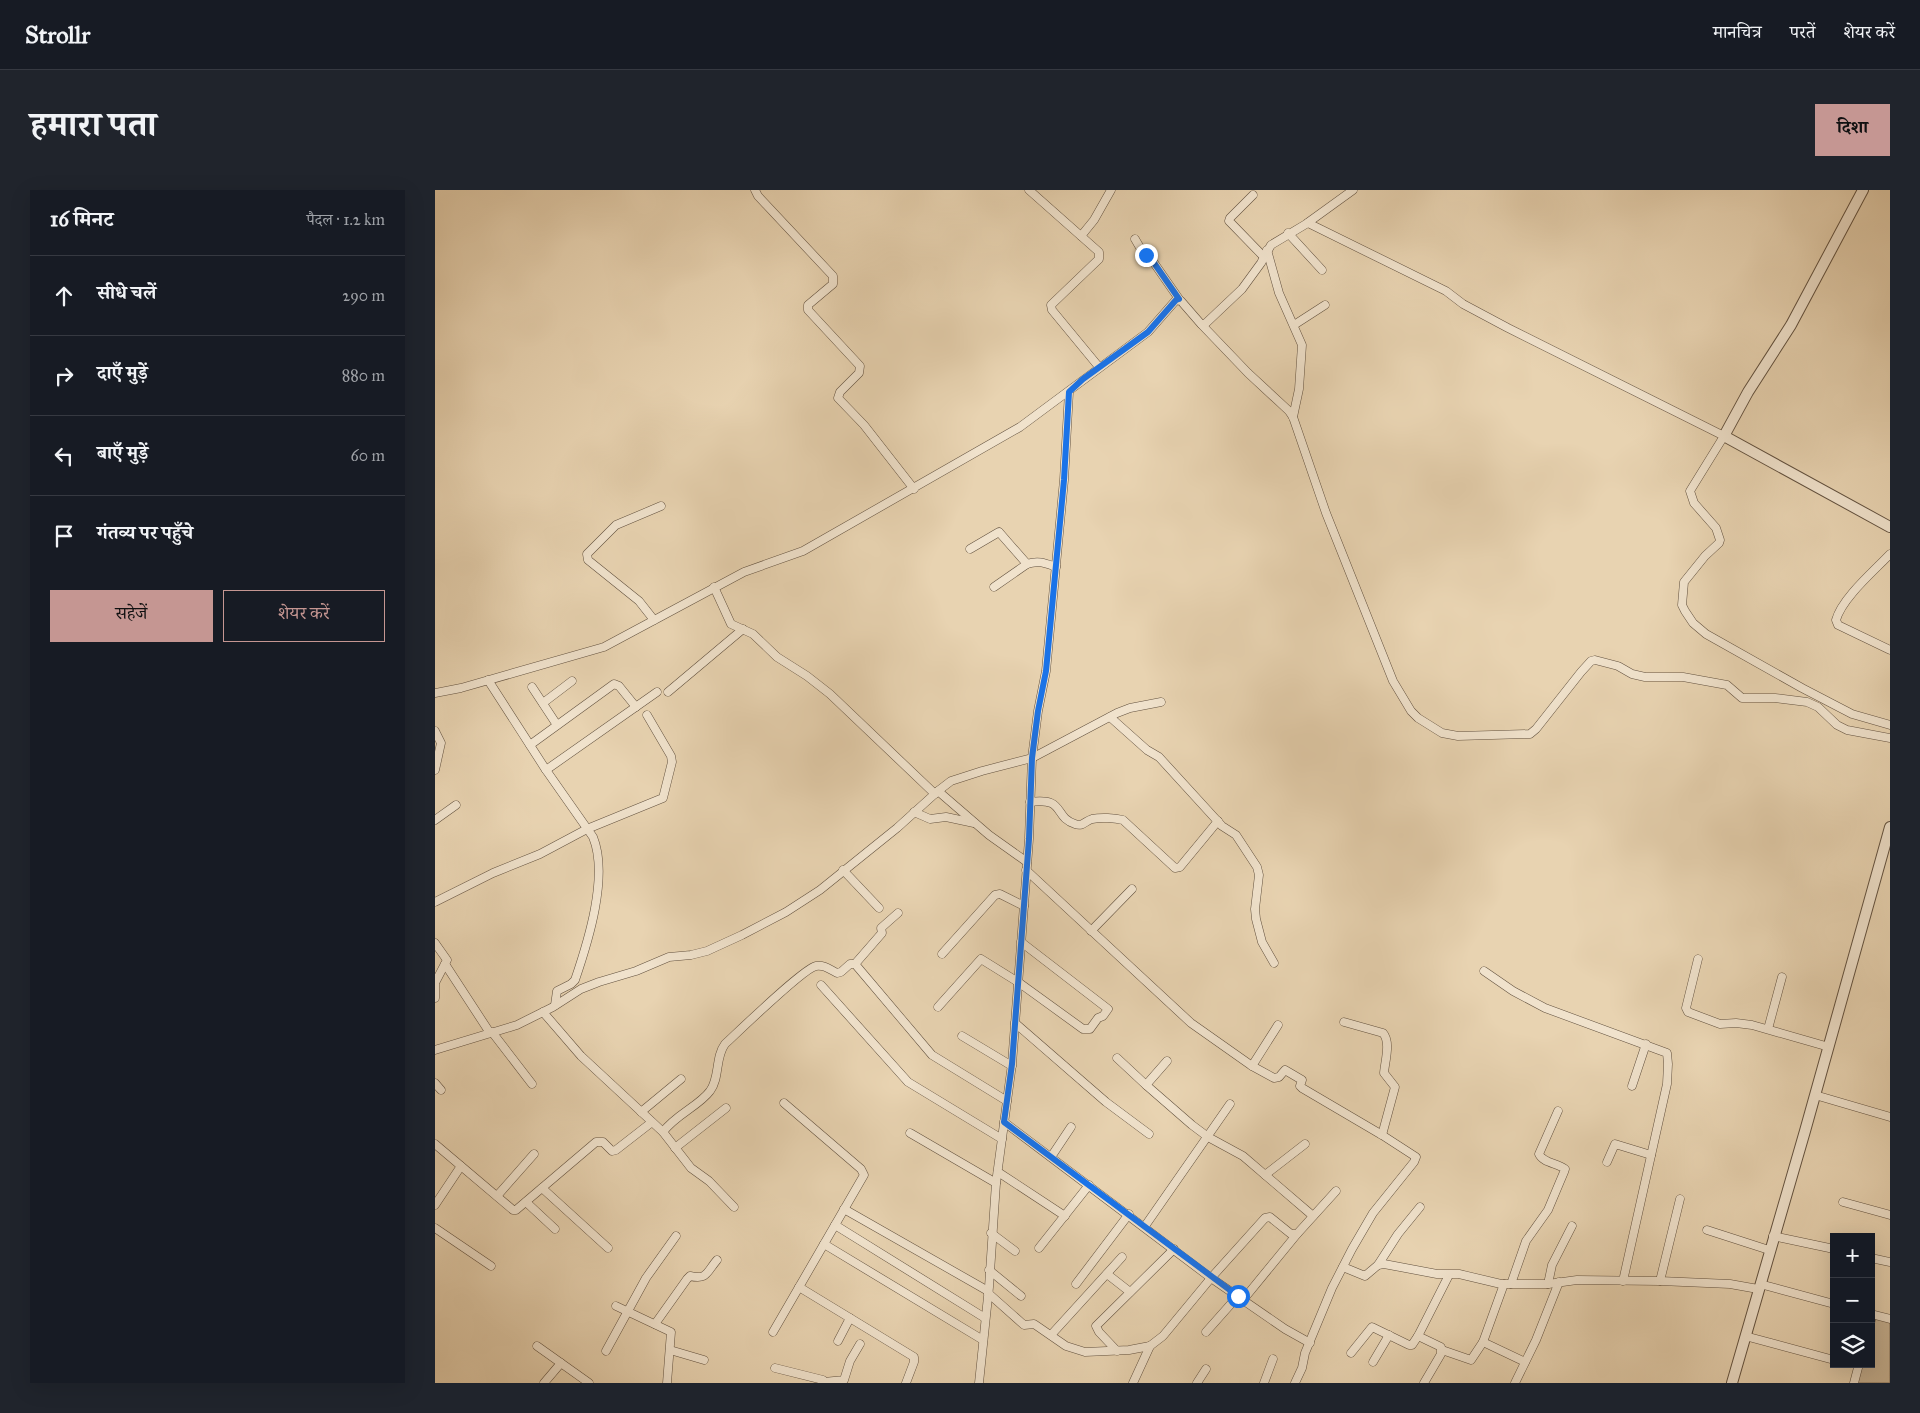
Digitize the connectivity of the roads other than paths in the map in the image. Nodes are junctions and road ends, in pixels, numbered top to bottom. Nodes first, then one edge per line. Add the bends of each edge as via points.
1 (755, 190) edge
2 (1029, 190) edge
3 (1111, 190) edge
4 (1353, 190) edge
5 (1863, 190) edge
6 (1253, 195) dead end
7 (1308, 223) junction
8 (1289, 233) junction
9 (1081, 236) junction
10 (1135, 239) dead end
11 (1266, 254) junction
12 (1321, 270) dead end
13 (1179, 299) junction
14 (1325, 305) dead end
15 (1203, 325) junction
16 (1294, 326) junction
17 (1099, 367) junction
18 (1069, 392) junction
19 (1293, 417) junction
20 (1724, 436) junction
21 (914, 488) junction
22 (661, 506) dead end
23 (1890, 527) edge
24 (970, 549) dead end
25 (1890, 554) edge
26 (1027, 564) junction
27 (1056, 567) junction
28 (714, 587) junction
29 (994, 587) dead end
30 (654, 620) junction
31 (743, 629) junction
32 (1890, 650) edge
33 (488, 680) junction
34 (572, 680) dead end
35 (532, 687) dead end
36 (657, 692) dead end
37 (668, 692) dead end
38 (435, 693) edge
39 (1161, 702) dead end
40 (543, 703) junction
41 (636, 707) junction
42 (647, 715) dead end
43 (1110, 717) junction
44 (557, 725) junction
45 (1890, 725) edge
46 (435, 731) edge
47 (1890, 738) edge
48 (530, 745) junction
49 (1032, 758) junction
50 (435, 770) edge
51 (546, 770) junction
52 (937, 792) junction
53 (1030, 802) junction
54 (456, 805) dead end
55 (914, 812) junction
56 (435, 820) edge
57 (1218, 821) junction
58 (974, 822) junction
59 (1890, 827) edge
60 (587, 829) junction
61 (1027, 866) junction
62 (843, 870) junction
63 (1132, 889) dead end
64 (435, 902) edge
65 (1024, 906) junction
66 (879, 908) dead end
67 (898, 913) dead end
68 (1091, 931) junction
69 (1021, 942) junction
70 (435, 943) edge
71 (942, 954) dead end
72 (1698, 959) dead end
73 (1274, 963) dead end
74 (445, 964) junction
75 (855, 964) junction
76 (1484, 971) dead end
77 (1782, 977) dead end
78 (1018, 982) junction
79 (821, 985) dead end
80 (435, 998) edge
81 (555, 1005) junction
82 (938, 1007) dead end
83 (543, 1012) junction
84 (1344, 1022) dead end
85 (1015, 1023) junction
86 (1278, 1025) dead end
87 (1767, 1029) junction
88 (491, 1032) junction
89 (962, 1036) dead end
90 (1646, 1044) junction
91 (1829, 1047) junction
92 (435, 1050) edge
93 (1117, 1058) dead end
94 (1167, 1061) dead end
95 (1012, 1066) junction
96 (1252, 1066) junction
97 (681, 1079) dead end
98 (435, 1083) edge
99 (532, 1084) dead end
100 (1146, 1085) junction
101 (1632, 1086) dead end
102 (441, 1090) dead end
103 (1815, 1096) junction
104 (1007, 1101) junction
105 (784, 1103) dead end
106 (1230, 1104) dead end
107 (726, 1108) dead end
108 (1557, 1111) dead end
109 (641, 1112) junction
110 (1890, 1117) edge
111 (652, 1122) junction
112 (1004, 1122) junction
113 (1071, 1127) dead end
114 (663, 1132) junction
115 (910, 1133) dead end
116 (1149, 1134) dead end
117 (1382, 1135) junction
118 (1208, 1137) junction
119 (1002, 1140) junction
120 (435, 1144) edge
121 (1305, 1144) dead end
122 (675, 1148) junction
123 (534, 1154) dead end
124 (1651, 1155) junction
125 (1051, 1158) junction
126 (1607, 1162) dead end
127 (461, 1166) junction
128 (997, 1172) junction
129 (1265, 1175) junction
130 (996, 1183) junction
131 (1089, 1186) junction
132 (542, 1188) junction
133 (1336, 1191) dead end
134 (497, 1196) junction
135 (1680, 1199) dead end
136 (526, 1202) junction
137 (1843, 1202) dead end
138 (435, 1205) edge
139 (734, 1207) dead end
140 (1420, 1207) dead end
141 (844, 1209) junction
142 (1129, 1214) junction
143 (1890, 1215) edge
144 (1065, 1216) junction
145 (1313, 1216) junction
146 (835, 1225) junction
147 (1145, 1226) junction
148 (1572, 1226) dead end
149 (435, 1228) edge
150 (555, 1229) dead end
151 (1707, 1230) dead end
152 (991, 1232) junction
153 (1297, 1234) junction
154 (676, 1236) dead end
155 (1773, 1236) junction
156 (824, 1244) junction
157 (608, 1248) dead end
158 (1039, 1248) dead end
159 (1830, 1248) edge
160 (1174, 1249) junction
161 (1769, 1250) junction
162 (1015, 1251) dead end
163 (1122, 1257) dead end
164 (1875, 1259) edge
165 (717, 1260) dead end
166 (1890, 1262) edge
167 (1378, 1265) junction
168 (491, 1266) dead end
169 (1343, 1267) junction
170 (989, 1270) junction
171 (1107, 1274) junction
172 (1449, 1274) junction
173 (1211, 1278) junction
174 (1623, 1280) junction
175 (1660, 1281) junction
176 (1559, 1282) junction
177 (1076, 1284) dead end
178 (1508, 1284) junction
179 (1547, 1284) junction
180 (1759, 1286) junction
181 (799, 1287) junction
182 (988, 1292) junction
183 (1130, 1292) junction
184 (1021, 1296) dead end
185 (1240, 1298) junction
186 (1830, 1303) edge
187 (616, 1306) dead end
188 (627, 1311) junction
189 (1875, 1316) edge
190 (850, 1318) junction
191 (985, 1318) junction
192 (1890, 1319) edge
193 (655, 1324) junction
194 (773, 1332) dead end
195 (1206, 1332) dead end
196 (1051, 1335) junction
197 (1389, 1336) junction
198 (1418, 1336) junction
199 (1745, 1336) junction
200 (983, 1340) junction
201 (838, 1342) dead end
202 (1483, 1342) junction
203 (1310, 1343) junction
204 (860, 1344) dead end
205 (537, 1346) dead end
206 (1150, 1346) junction
207 (670, 1350) junction
208 (1442, 1350) junction
209 (1117, 1351) junction
210 (605, 1352) dead end
211 (1351, 1353) dead end
212 (1273, 1359) dead end
213 (1830, 1359) edge
214 (704, 1360) dead end
215 (1373, 1362) dead end
216 (1525, 1362) junction
217 (561, 1363) junction
218 (775, 1368) dead end
219 (1858, 1368) edge
220 (1206, 1369) dead end
221 (802, 1379) edge
222 (824, 1382) edge
223 (544, 1383) edge
224 (589, 1383) edge
225 (667, 1383) edge
226 (906, 1383) edge
227 (979, 1383) edge
228 (1133, 1383) edge
229 (1197, 1383) edge
230 (1264, 1383) edge
231 (1295, 1383) edge
232 (1424, 1383) edge
233 (1515, 1383) edge
234 (1731, 1383) edge
235 (1853, 1383) edge

1 - 21 street via 833,276 833,284 809,305 808,310 860,366 859,373 838,398 861,421
2 - 9 street
3 - 9 street
4 - 7 street
5 - 20 street via 1791,325
6 - 11 street via 1229,221
7 - 8 street
7 - 20 street
8 - 11 street via 1271,245
8 - 12 street
9 - 17 street via 1099,250 1100,256 1053,301 1051,308
10 - 13 street
11 - 15 street via 1242,289
11 - 16 street
13 - 15 street
13 - 17 street via 1148,332
14 - 16 street
15 - 19 street
16 - 19 street via 1302,350
17 - 18 street
18 - 21 street via 1020,427
18 - 27 street
19 - 47 street via 1326,513 1393,681 1411,711 1436,730 1458,736 1530,734 1581,672 1595,660 1645,677 1683,677 1727,686 1746,699 1807,702 1847,730
20 - 23 street
20 - 45 street via 1690,490 1694,502 1716,528 1720,540 1684,582 1682,605 1685,611 1706,634 1746,658 1852,714
21 - 28 street via 803,551 744,572
22 - 30 street via 616,526 587,554 588,560 639,601
24 - 26 street via 999,532
25 - 32 street via 1852,595 1836,620 1838,625
26 - 27 street via 1041,561
26 - 29 street
27 - 49 street via 1046,671
28 - 30 street
28 - 31 street via 731,624
30 - 33 street via 604,647
31 - 37 street
31 - 52 street via 844,706
33 - 38 street
33 - 48 street
34 - 40 street
35 - 40 street
36 - 41 street
39 - 43 street via 1130,708
40 - 44 street
41 - 44 street via 614,684
41 - 51 street
42 - 60 street via 671,756 663,798
43 - 49 street
43 - 57 street via 1159,757
44 - 48 street
46 - 50 street via 441,743
48 - 51 street
49 - 52 street via 962,777
49 - 53 street
51 - 60 street
52 - 55 street
52 - 58 street
53 - 57 street via 1047,801 1077,825 1092,819 1123,820 1175,868 1180,867
53 - 61 street
54 - 56 street
55 - 58 street via 930,819 946,817
55 - 62 street
57 - 73 street via 1235,835 1259,871 1256,919 1262,942
58 - 61 street
59 - 91 street
60 - 64 street
60 - 81 street via 595,840 598,871 592,926 575,980 557,992
61 - 65 street
61 - 68 street
62 - 66 street
62 - 81 street via 787,912 733,939 707,951 669,957 599,982
63 - 68 street
65 - 69 street
65 - 71 street via 1000,894 995,895
67 - 75 street via 881,928 882,933
68 - 96 street via 1191,1023
69 - 78 street
69 - 78 street via 1108,1010 1089,1029 1083,1029
70 - 74 street via 447,960
72 - 87 street via 1688,1012 1720,1024 1741,1023
74 - 80 street via 435,983
74 - 88 street
75 - 104 street via 932,1055
75 - 114 street via 837,973 828,967 816,966 799,977 725,1044 709,1093
76 - 90 street via 1536,1004
77 - 87 street
78 - 82 street via 981,960
78 - 85 street
79 - 119 street via 908,1082
81 - 83 street
83 - 88 street via 517,1025
83 - 109 street via 580,1055
84 - 117 street via 1386,1036 1384,1073 1395,1087
85 - 95 street
85 - 116 street via 1106,1102
86 - 96 street
87 - 91 street
88 - 92 street
88 - 99 street
89 - 95 street
90 - 101 street
90 - 124 street via 1665,1051 1668,1056 1667,1084
91 - 103 street
93 - 100 street
94 - 100 street
95 - 104 street
96 - 117 street via 1277,1079 1287,1070 1302,1080 1302,1088
97 - 109 street
98 - 102 street
100 - 118 street
103 - 110 street
103 - 155 street
104 - 112 street
105 - 141 street via 863,1172
106 - 118 street
107 - 122 street
108 - 178 street via 1539,1154 1542,1159 1565,1169 1548,1210 1526,1241
109 - 111 street
111 - 114 street
111 - 132 street via 616,1150 612,1151 603,1142 596,1142
112 - 119 street
112 - 125 street
113 - 125 street
114 - 122 street
115 - 130 street
117 - 169 street via 1414,1155 1416,1160 1373,1213
118 - 129 street via 1234,1150
118 - 147 street
119 - 128 street
120 - 127 street
121 - 129 street
122 - 139 street via 691,1168
123 - 134 street
124 - 126 street via 1615,1144
124 - 174 street
125 - 131 street
127 - 134 street
127 - 138 street
128 - 130 street
128 - 144 street
129 - 145 street
130 - 152 street
131 - 142 street
131 - 144 street
132 - 136 street
132 - 157 street
133 - 145 street
134 - 136 street via 514,1210
135 - 175 street
136 - 150 street
137 - 143 street
140 - 167 street
141 - 146 street
141 - 182 street
142 - 147 street
142 - 177 street
144 - 158 street
145 - 153 street
146 - 156 street
146 - 191 street
147 - 160 street
148 - 179 street via 1552,1265
149 - 168 street
151 - 161 street
152 - 162 street
152 - 170 street
153 - 173 street via 1291,1234 1268,1217
153 - 185 street
154 - 188 street via 650,1271
155 - 159 street
155 - 161 street
156 - 181 street
156 - 200 street
160 - 173 street
160 - 183 street
161 - 180 street
163 - 171 street
164 - 166 street
165 - 193 street via 703,1277 687,1279
167 - 169 street via 1365,1276
167 - 172 street
169 - 203 street
170 - 182 street
170 - 184 street
171 - 183 street
171 - 196 street
172 - 178 street
172 - 198 street
173 - 185 street
173 - 206 street via 1163,1336
174 - 175 street
174 - 176 street
175 - 180 street
176 - 179 street
176 - 216 street
178 - 179 street
178 - 202 street
180 - 186 street
180 - 199 street
181 - 190 street
181 - 194 street
182 - 191 street
182 - 196 street via 1024,1325 1034,1324
183 - 209 street via 1096,1326
185 - 195 street
185 - 203 street
187 - 188 street
188 - 193 street
188 - 210 street
189 - 192 street
190 - 201 street
190 - 226 street via 914,1357
191 - 200 street
193 - 207 street via 671,1332
196 - 209 street via 1066,1346 1085,1352
197 - 198 street via 1412,1345
197 - 211 street via 1372,1328
197 - 215 street
198 - 208 street
199 - 213 street
199 - 234 street
200 - 227 street
202 - 208 street via 1471,1360
202 - 216 street
203 - 231 street
204 - 222 street via 844,1380
205 - 217 street
206 - 209 street
206 - 228 street
207 - 214 street
207 - 225 street
208 - 232 street
212 - 230 street
216 - 233 street
217 - 223 street
217 - 224 street
218 - 221 street
219 - 235 street
220 - 229 street
221 - 222 street

